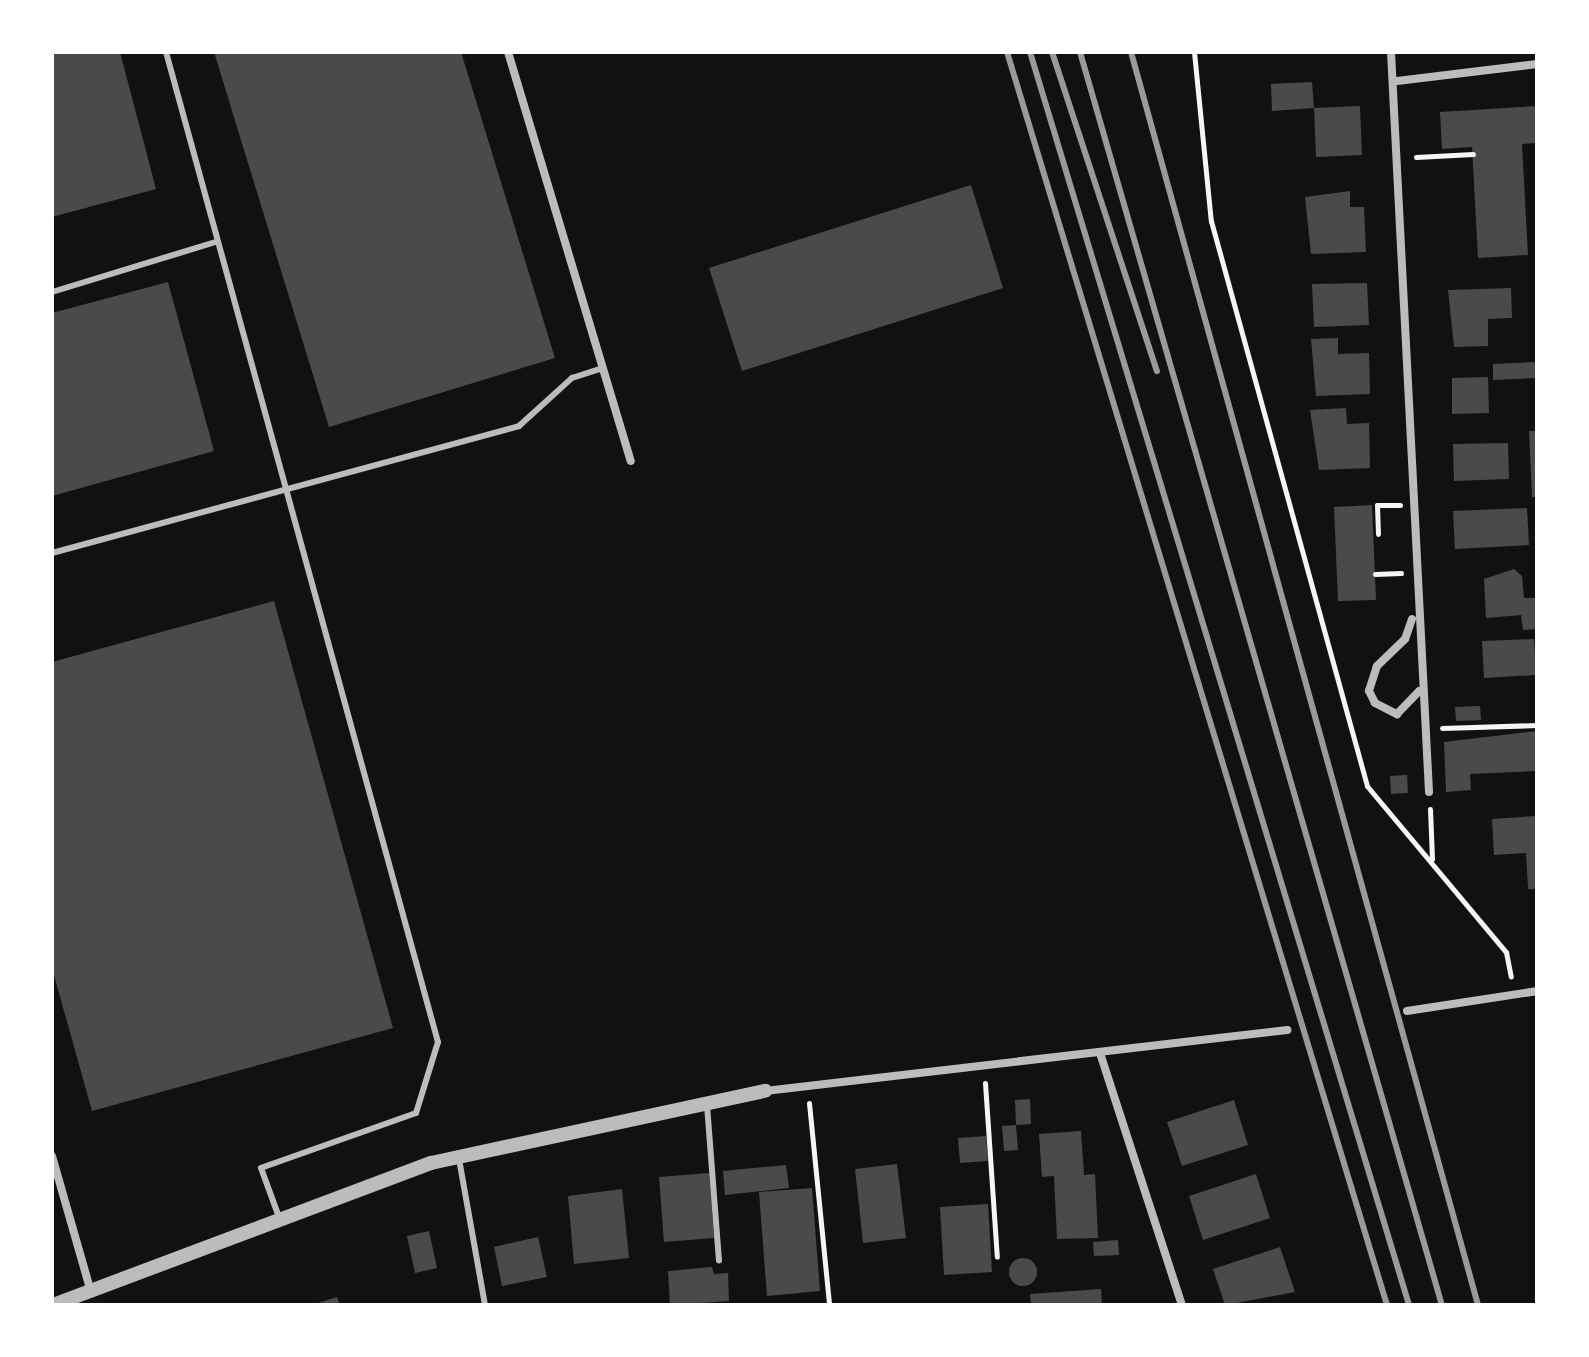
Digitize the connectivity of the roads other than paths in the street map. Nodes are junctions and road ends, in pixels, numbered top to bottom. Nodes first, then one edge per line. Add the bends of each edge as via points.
1 (166, 52) edge
2 (508, 52) edge
3 (1391, 52) edge
4 (1537, 64) edge
5 (1397, 81) junction
6 (216, 242) junction
7 (52, 292) edge
8 (602, 368) junction
9 (631, 461) dead end
10 (282, 490) junction
11 (52, 553) edge
12 (1414, 598) junction
13 (1419, 691) junction
14 (1429, 792) road end
15 (1537, 991) edge
16 (1407, 1011) dead end
17 (1287, 1030) dead end
18 (1100, 1053) junction
19 (765, 1091) joint
20 (706, 1102) junction
21 (52, 1156) edge
22 (459, 1157) junction
23 (280, 1220) junction
24 (719, 1261) dead end
25 (91, 1292) junction
26 (53, 1305) edge
27 (485, 1305) edge
28 (1182, 1305) edge

1 - 6 lane
2 - 8 street
3 - 5 street
4 - 5 street
5 - 12 street
6 - 7 lane
6 - 10 lane
8 - 9 street
8 - 10 lane via 572,378 519,426
10 - 11 lane
10 - 23 lane via 438,1042 416,1113 261,1168
12 - 13 street
12 - 13 street via 1405,639 1377,666 1369,691 1375,703 1397,714
13 - 14 street
15 - 16 street
17 - 18 street
18 - 19 street
18 - 28 street
19 - 20 street
20 - 22 street
20 - 24 lane
21 - 25 street
22 - 23 street
22 - 27 lane
23 - 25 street
25 - 26 street

